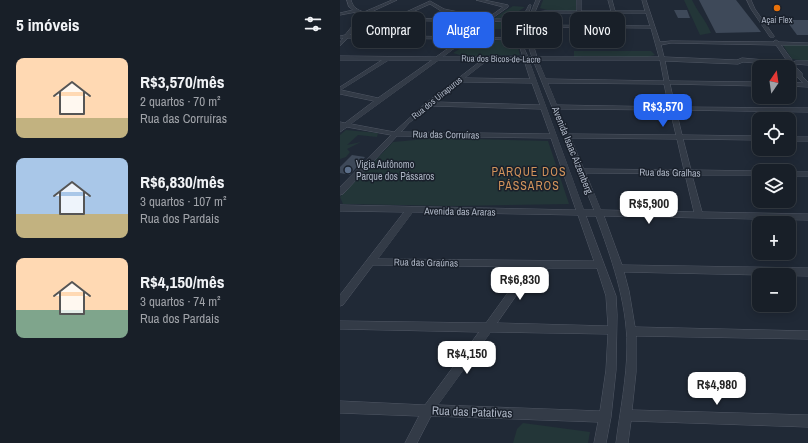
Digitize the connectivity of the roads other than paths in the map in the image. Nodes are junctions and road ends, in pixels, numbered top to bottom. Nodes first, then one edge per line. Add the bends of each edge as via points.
1 (349, 0) edge
2 (395, 0) edge
3 (478, 0) edge
4 (532, 0) edge
5 (538, 0) edge
6 (579, 0) edge
7 (610, 0) edge
8 (644, 0) edge
9 (749, 0) edge
10 (535, 7) junction
11 (356, 11) joint
12 (372, 12) edge
13 (407, 12) edge
14 (455, 12) edge
15 (529, 12) edge
16 (530, 12) edge
17 (545, 12) edge
18 (579, 12) edge
19 (612, 12) edge
20 (625, 12) edge
21 (647, 12) junction
22 (340, 14) edge
23 (494, 15) edge
24 (562, 26) edge
25 (652, 27) junction
26 (352, 31) edge
27 (340, 37) edge
28 (347, 37) junction
29 (433, 38) edge
30 (656, 39) junction
31 (671, 42) junction
32 (658, 44) junction
33 (778, 44) junction
34 (808, 44) edge
35 (340, 45) edge
36 (452, 48) edge
37 (522, 48) edge
38 (531, 48) edge
39 (340, 58) edge
40 (388, 58) junction
41 (437, 58) junction
42 (486, 59) junction
43 (525, 60) junction
44 (536, 60) junction
45 (662, 60) junction
46 (752, 60) edge
47 (788, 60) edge
48 (796, 63) edge
49 (808, 63) edge
50 (796, 68) edge
51 (460, 80) junction
52 (533, 81) junction
53 (545, 81) junction
54 (667, 83) junction
55 (752, 84) edge
56 (796, 84) edge
57 (808, 85) edge
58 (340, 90) edge
59 (378, 100) junction
60 (428, 104) junction
61 (542, 106) junction
62 (556, 107) junction
63 (672, 108) junction
64 (808, 110) edge
65 (343, 124) edge
66 (340, 130) edge
67 (395, 134) junction
68 (553, 136) junction
69 (567, 136) junction
70 (680, 137) junction
71 (752, 138) edge
72 (796, 139) edge
73 (808, 139) edge
74 (581, 171) junction
75 (689, 172) junction
76 (752, 173) edge
77 (796, 174) edge
78 (808, 174) edge
79 (340, 192) edge
80 (340, 208) edge
81 (410, 210) junction
82 (580, 213) junction
83 (599, 214) junction
84 (699, 216) junction
85 (808, 217) edge
86 (371, 262) junction
87 (528, 264) junction
88 (600, 265) junction
89 (620, 268) junction
90 (808, 272) edge
91 (340, 302) edge
92 (340, 325) edge
93 (488, 327) junction
94 (613, 330) junction
95 (631, 331) junction
96 (808, 335) edge
97 (340, 407) edge
98 (428, 410) junction
99 (626, 415) junction
100 (605, 417) junction
101 (808, 421) edge
102 (411, 443) edge
103 (600, 443) edge
104 (622, 443) edge

1 - 11 street
2 - 12 street
3 - 23 street via 507,6
4 - 15 street, Avenida Isaac Aizemberg
5 - 10 street, Avenida Isaac Aizemberg
6 - 18 street
7 - 19 street
8 - 21 street
9 - 33 street
10 - 16 street, Avenida Isaac Aizemberg
10 - 17 street
11 - 22 street
13 - 14 street via 428,2 443,10
20 - 21 street
21 - 25 street
24 - 25 street
25 - 30 street
26 - 28 street
27 - 28 street
28 - 29 street
28 - 35 street
30 - 31 street
30 - 32 street
31 - 32 street
31 - 33 street
32 - 45 street
33 - 34 street
33 - 47 street
36 - 41 street
37 - 43 street, Avenida Isaac Aizemberg
38 - 44 street, Avenida Isaac Aizemberg
39 - 40 street, Rua dos Bicos-de-Lacre
40 - 41 street, Rua dos Bicos-de-Lacre
40 - 58 street
41 - 42 street, Rua dos Bicos-de-Lacre
41 - 59 street
42 - 43 street, Rua dos Bicos-de-Lacre
42 - 51 street, Rua dos Uirapurus
43 - 44 street, Rua dos Bicos-de-Lacre
43 - 52 street, Avenida Isaac Aizemberg
44 - 45 street, Rua dos Bicos-de-Lacre
44 - 53 street, Avenida Isaac Aizemberg
45 - 46 street, Rua dos Bicos-de-Lacre
45 - 54 street
48 - 49 street
50 - 57 street via 799,76
51 - 52 street
51 - 60 street, Rua dos Uirapurus
52 - 61 street, Avenida Isaac Aizemberg
53 - 54 street
53 - 62 street, Avenida Isaac Aizemberg
54 - 55 street
54 - 63 street
56 - 57 street
58 - 59 street
59 - 65 street
60 - 61 street
60 - 67 street, Rua dos Uirapurus
61 - 68 street, Avenida Isaac Aizemberg
62 - 63 street
62 - 69 street, Avenida Isaac Aizemberg
63 - 64 street
63 - 70 street
65 - 66 street
65 - 67 street, Rua das Corruíras
67 - 68 street, Rua das Corruíras
67 - 79 street, Rua dos Uirapurus
68 - 82 street, Avenida Isaac Aizemberg
69 - 70 street
69 - 74 street, Avenida Isaac Aizemberg
70 - 71 street
70 - 75 street
72 - 73 street
74 - 75 street, Rua das Gralhas
74 - 83 street, Avenida Isaac Aizemberg
75 - 76 street, Rua das Gralhas
75 - 84 street
77 - 78 street
80 - 81 street, Avenida das Araras
81 - 82 street, Avenida das Araras
81 - 86 street
82 - 83 street, Avenida das Araras
82 - 88 street, Avenida Isaac Aizemberg
83 - 84 street
83 - 89 street, Avenida Isaac Aizemberg
84 - 85 street
86 - 87 street, Rua das Graúnas
86 - 91 street
87 - 88 street, Rua das Graúnas
87 - 93 street via 524,277
88 - 94 street, Avenida Isaac Aizemberg via 611,296
89 - 90 street
89 - 95 street, Avenida Isaac Aizemberg
92 - 93 street
93 - 94 street
93 - 98 street
94 - 100 street, Avenida Isaac Aizemberg via 613,369
95 - 96 street
95 - 99 street, Avenida Isaac Aizemberg via 632,356
97 - 98 street, Rua das Patativas
98 - 100 street, Rua das Patativas
98 - 102 street
99 - 101 street
99 - 104 street, Avenida Isaac Aizemberg
100 - 103 street, Avenida Isaac Aizemberg

